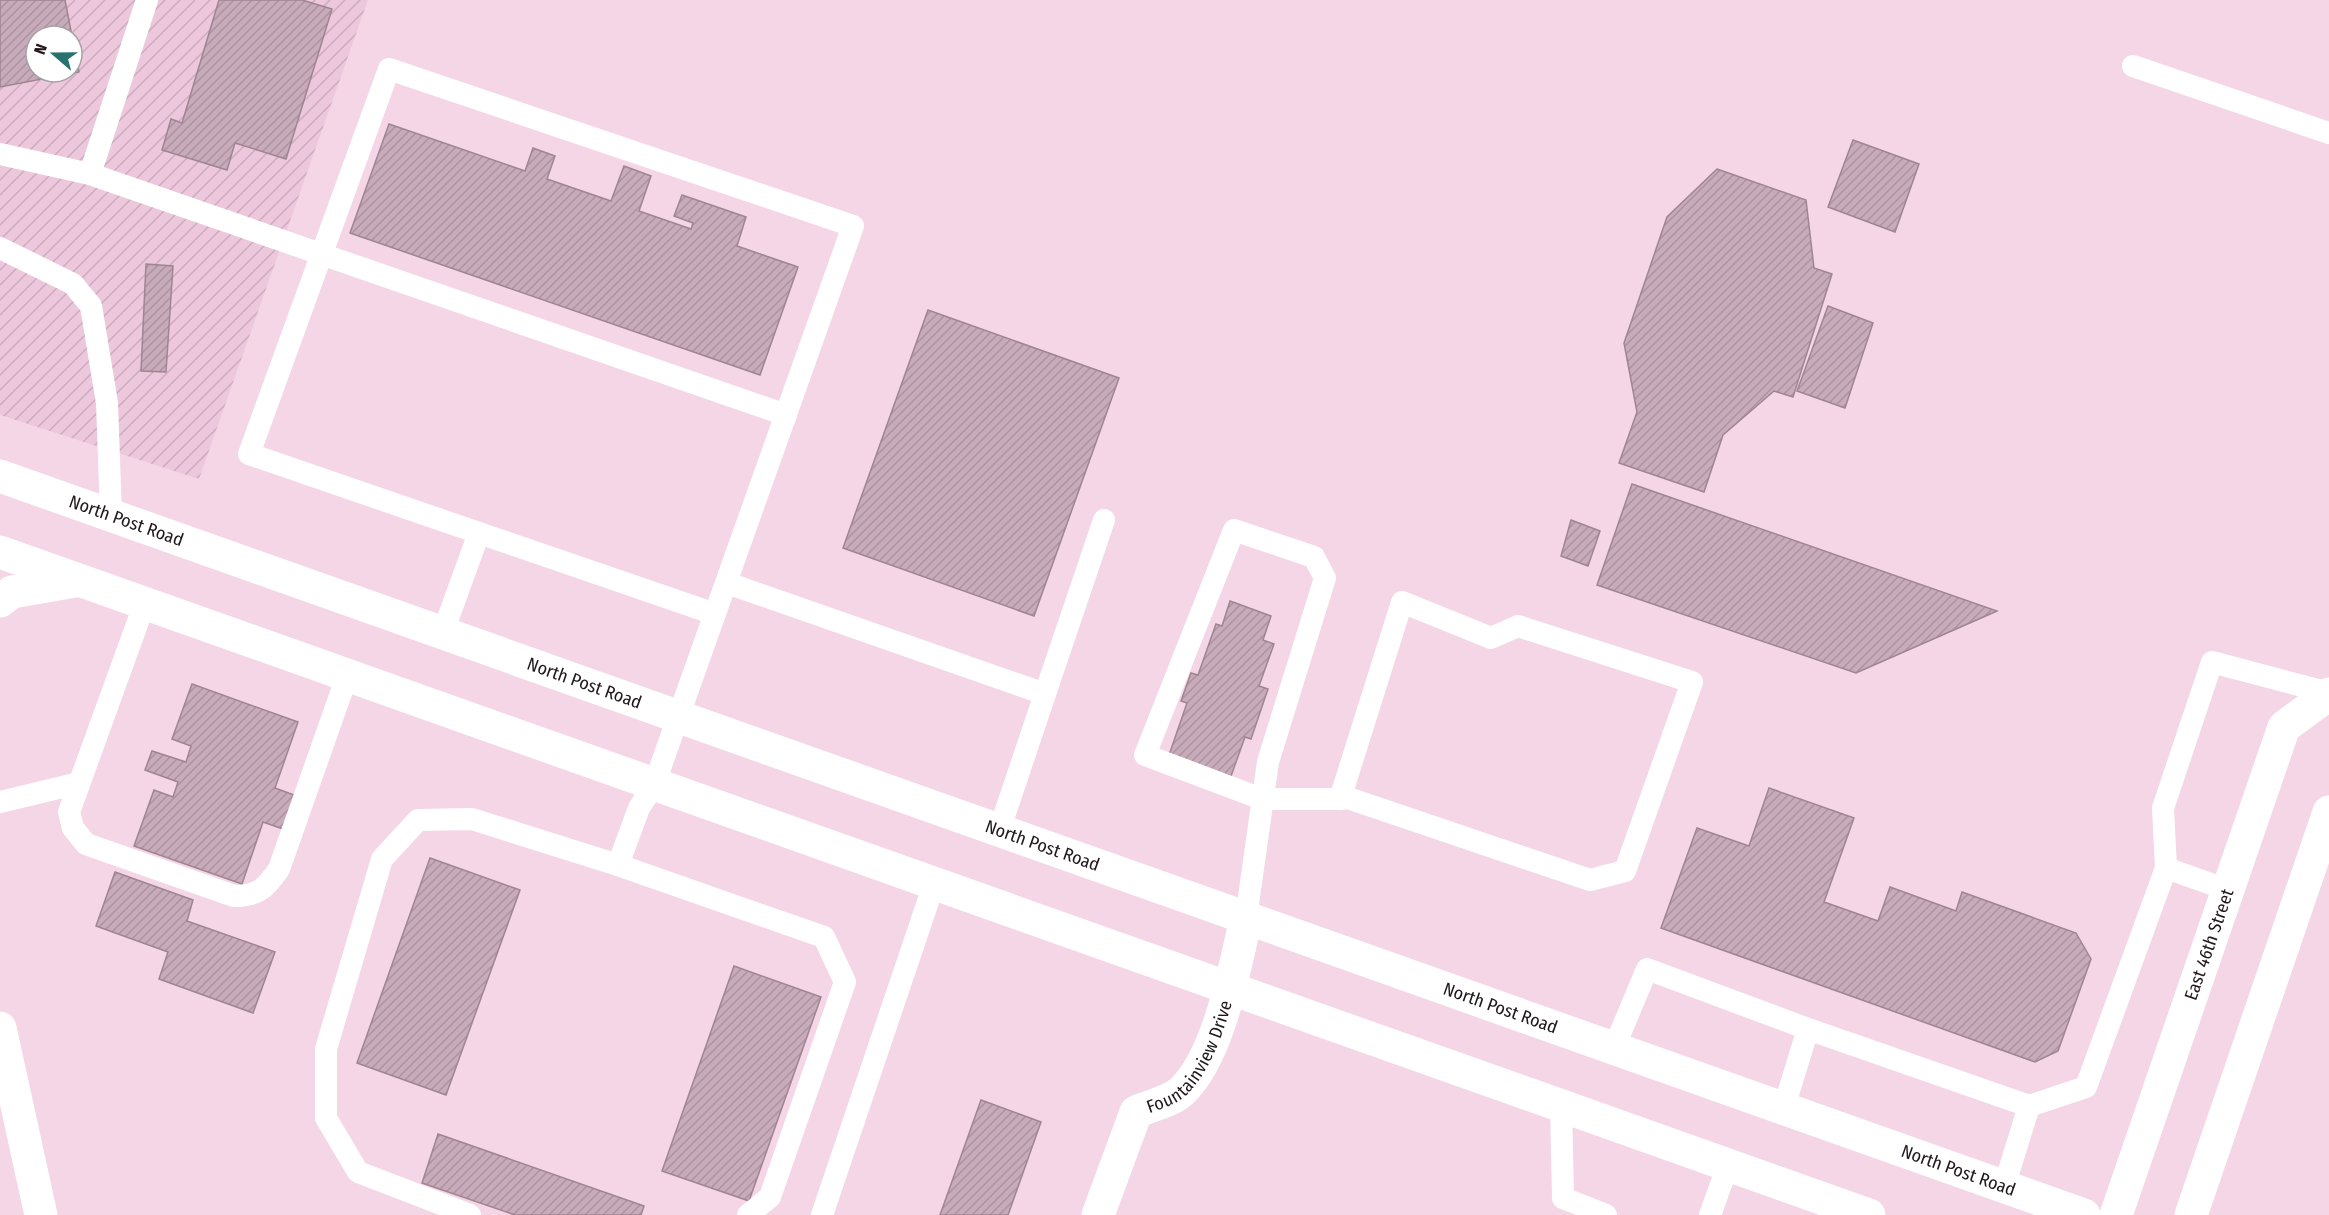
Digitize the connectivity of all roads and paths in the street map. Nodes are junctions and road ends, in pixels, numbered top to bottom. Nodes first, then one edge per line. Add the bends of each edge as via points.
1 (147, 0) edge
2 (2133, 66) dead end
3 (2329, 133) edge
4 (0, 154) edge
5 (90, 174) junction
6 (0, 248) edge
7 (321, 254) junction
8 (786, 415) junction
9 (0, 476) edge
10 (111, 515) junction
11 (1104, 520) dead end
12 (479, 534) junction
13 (0, 552) edge
14 (76, 580) junction
15 (727, 583) junction
16 (0, 601) edge
17 (144, 605) junction
18 (716, 614) junction
19 (443, 632) junction
20 (347, 676) junction
21 (2329, 693) edge
22 (1045, 694) junction
23 (679, 716) junction
24 (79, 783) junction
25 (654, 785) junction
26 (1262, 799) junction
27 (1340, 799) junction
28 (0, 802) edge
29 (2329, 812) edge
30 (999, 831) junction
31 (618, 865) junction
32 (2166, 868) junction
33 (934, 884) junction
34 (2228, 890) junction
35 (1246, 918) junction
36 (1231, 988) junction
37 (0, 1028) edge
38 (1808, 1029) junction
39 (1614, 1048) junction
40 (1561, 1105) junction
41 (2029, 1106) junction
42 (1784, 1107) junction
43 (1728, 1165) junction
44 (2004, 1187) junction
45 (41, 1215) edge
46 (470, 1215) edge
47 (748, 1215) edge
48 (822, 1215) edge
49 (1098, 1215) edge
50 (1606, 1215) edge
51 (1710, 1215) edge
52 (1869, 1215) edge
53 (2084, 1215) edge
54 (2116, 1215) edge
55 (2191, 1215) edge

1 - 5 lane
2 - 3 lane
4 - 5 lane
5 - 7 lane
6 - 10 lane via 73,284 91,306 107,403
7 - 8 lane
7 - 8 lane via 389,69 853,226
7 - 12 lane via 249,454
8 - 15 lane
9 - 10 main road, North Post Road
10 - 19 main road, North Post Road
11 - 22 lane
12 - 18 lane
12 - 19 lane
13 - 14 main road
14 - 16 main road via 12,592
14 - 17 main road
15 - 18 lane
15 - 22 lane
17 - 20 main road
17 - 24 lane
18 - 23 lane
19 - 23 main road, North Post Road
20 - 24 lane via 279,869 266,889 249,896 234,896 86,844 73,828 69,812
20 - 25 main road
21 - 32 lane via 2212,662 2163,808
21 - 34 main road, East 46th Street via 2284,727
22 - 30 lane
23 - 25 lane
23 - 30 main road, North Post Road
24 - 28 lane
25 - 31 lane via 639,808
25 - 33 main road
26 - 26 lane via 1268,762 1325,578 1314,557 1234,530 1145,755
26 - 27 lane
26 - 35 lane
27 - 27 lane via 1348,798 1590,880 1625,871 1692,682 1518,626 1491,639 1402,602
29 - 55 main road
30 - 35 main road, North Post Road
31 - 46 lane via 472,819 418,820 382,859 326,1049 326,1118 358,1172
31 - 47 lane via 824,937 845,982 770,1197
32 - 34 lane
32 - 41 lane via 2086,1087
33 - 36 main road
33 - 48 lane
34 - 54 main road, East 46th Street
35 - 36 main road, Fountainview Drive
35 - 39 main road, North Post Road
36 - 40 main road
36 - 49 main road, Fountainview Drive via 1205,1059 1181,1092 1136,1112
37 - 45 main road
38 - 39 lane via 1647,969
38 - 41 lane
38 - 42 lane
39 - 42 main road, North Post Road
40 - 43 main road
40 - 50 lane via 1563,1198
41 - 44 lane
42 - 44 main road, North Post Road
43 - 51 lane
43 - 52 main road
44 - 53 main road, North Post Road

